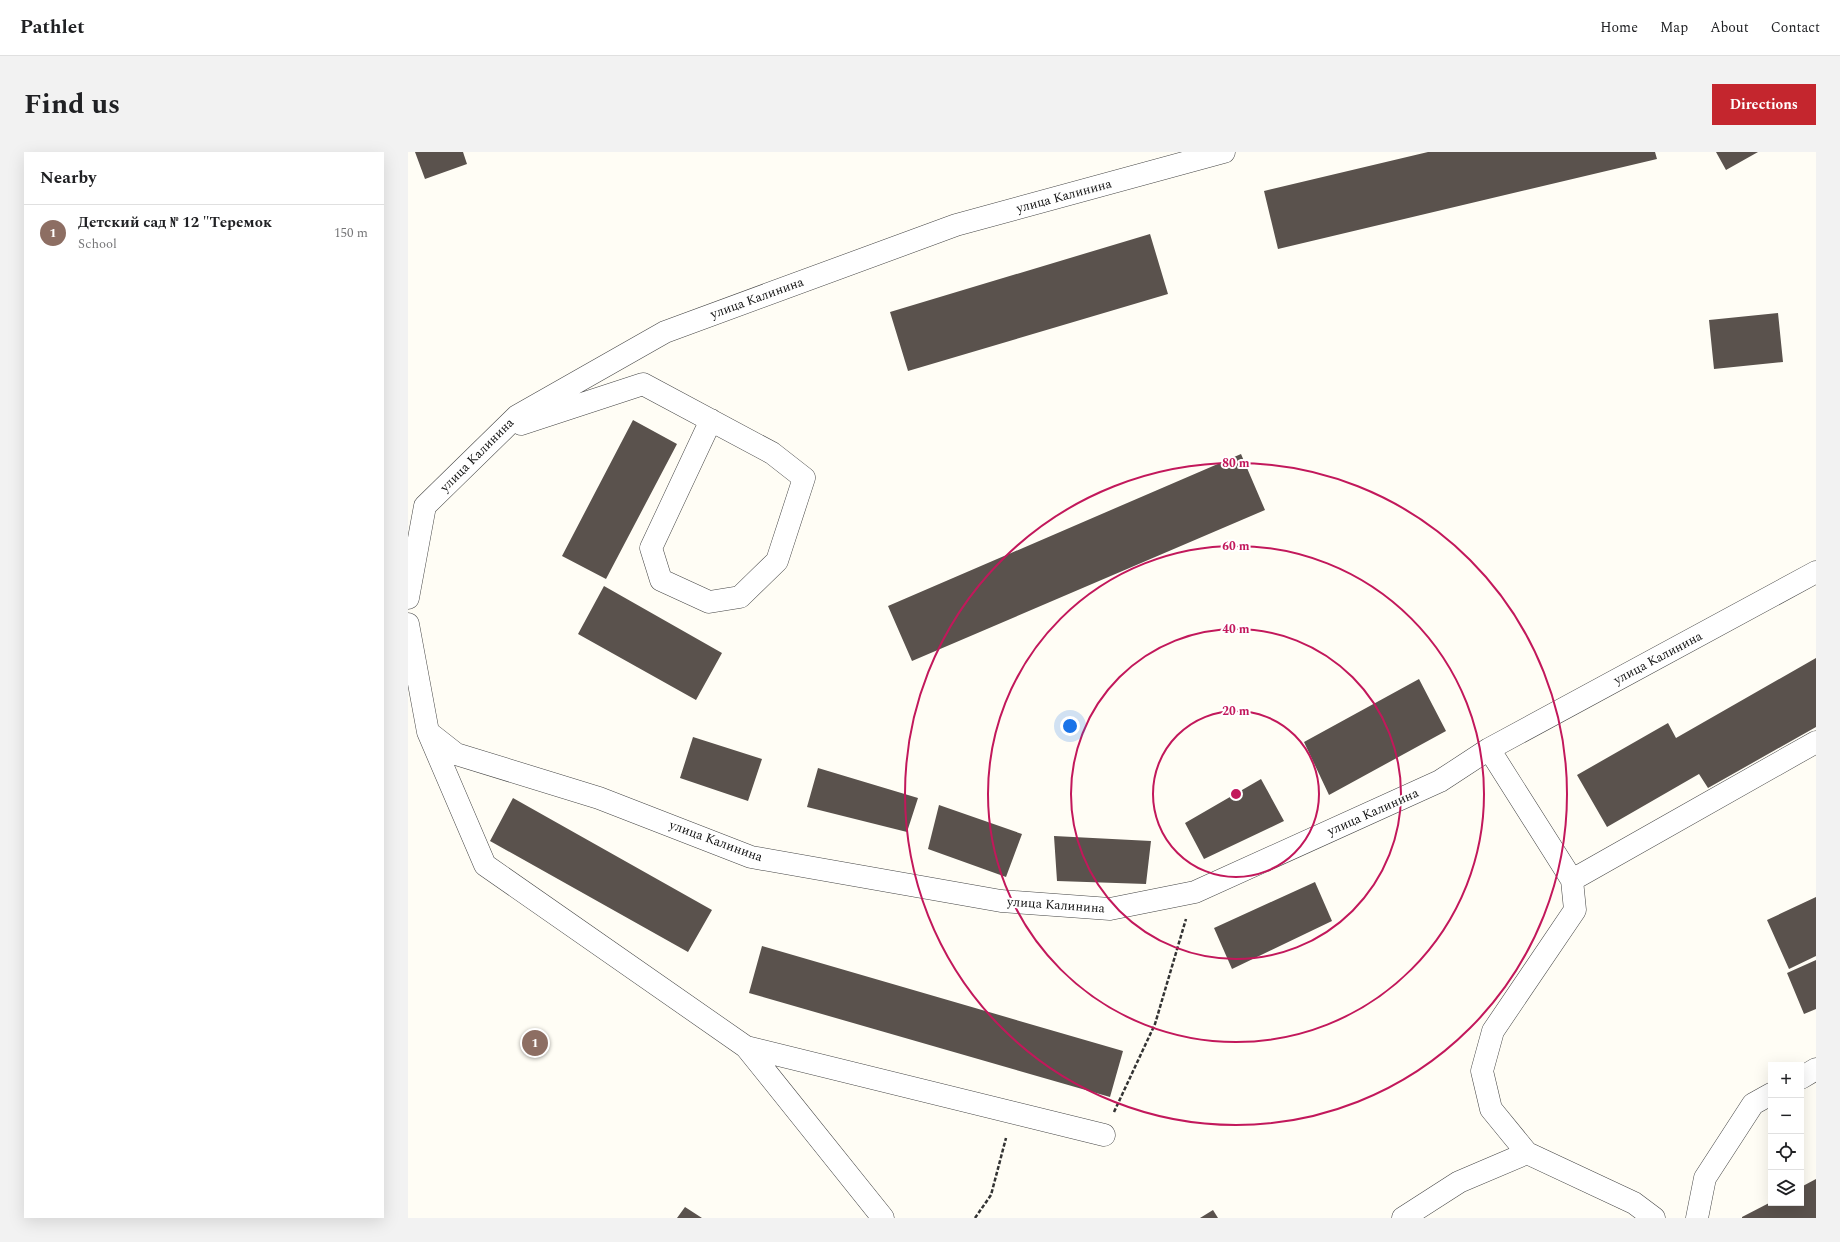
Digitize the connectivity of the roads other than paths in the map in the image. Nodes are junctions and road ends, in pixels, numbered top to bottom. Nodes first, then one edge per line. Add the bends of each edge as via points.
1 (1224, 152) edge
2 (711, 420) junction
3 (503, 430) junction
4 (1816, 572) edge
5 (408, 598) edge
6 (408, 624) edge
7 (428, 732) junction
8 (1816, 742) edge
9 (1489, 749) junction
10 (1572, 880) junction
11 (746, 1047) junction
12 (1816, 1069) edge
13 (1804, 1076) edge
14 (1768, 1096) edge
15 (1104, 1135) road end
16 (1527, 1153) junction
17 (883, 1218) edge
18 (1403, 1218) edge
19 (1654, 1218) edge
20 (1697, 1218) edge

1 - 3 street, улица Калинина via 956,225 665,332 517,416
2 - 2 street via 772,453 804,478 777,561 740,597 709,602 661,580 652,548
2 - 3 street via 643,384
3 - 5 street, улица Калинина via 425,506
4 - 9 street, улица Калинина
6 - 7 street
7 - 9 street, улица Калинина via 456,754 599,798 751,857 1001,902 1110,909 1195,892 1440,782
7 - 11 street via 485,866
8 - 10 street
9 - 10 street
10 - 16 street via 1575,910 1493,1031 1482,1071 1491,1109
11 - 15 street
11 - 17 street
12 - 13 street
14 - 20 street via 1753,1104 1705,1178
16 - 18 street via 1459,1182
16 - 19 street via 1634,1203

